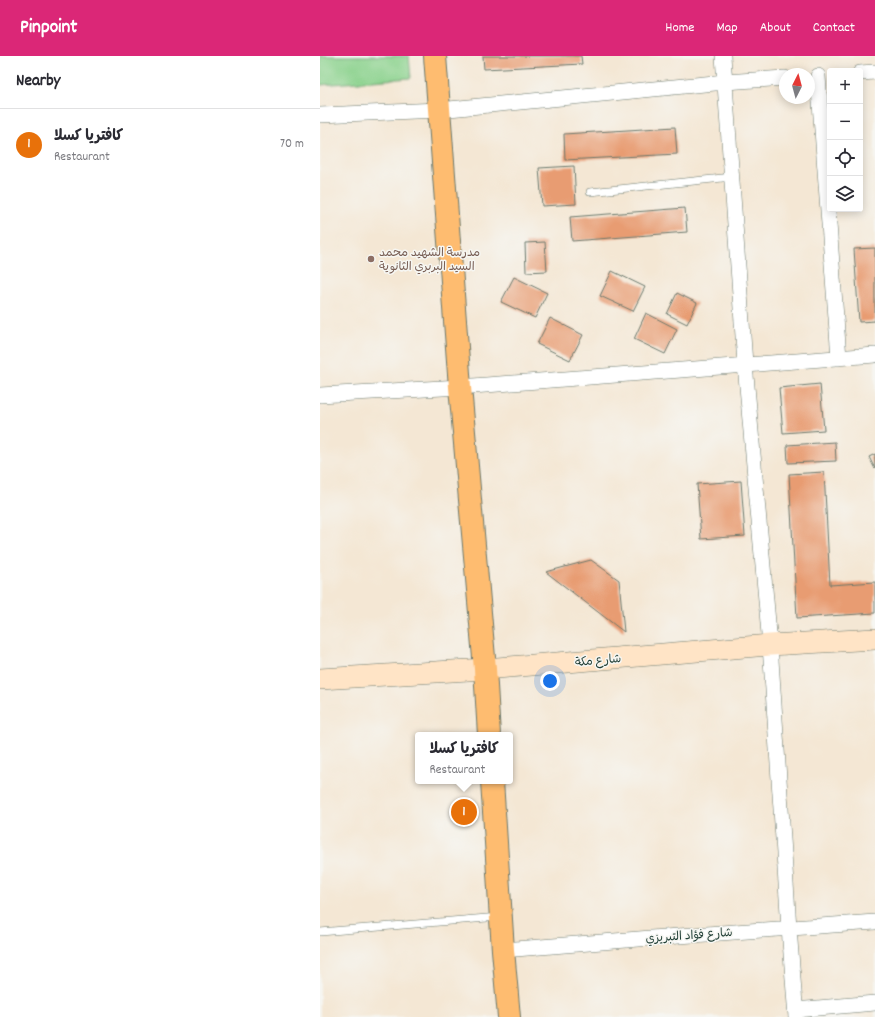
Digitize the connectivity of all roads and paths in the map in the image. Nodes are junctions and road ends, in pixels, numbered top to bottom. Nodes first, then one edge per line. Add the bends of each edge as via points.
1 (435, 56) edge
2 (723, 56) edge
3 (875, 72) edge
4 (863, 73) edge
5 (819, 76) edge
6 (779, 78) edge
7 (725, 82) junction
8 (439, 110) junction
9 (320, 115) edge
10 (732, 177) junction
11 (590, 192) dead end
12 (875, 355) edge
13 (839, 358) junction
14 (745, 364) junction
15 (460, 386) junction
16 (320, 395) edge
17 (875, 639) edge
18 (770, 645) junction
19 (484, 669) junction
20 (320, 679) edge
21 (489, 732) edge
22 (492, 784) edge
23 (501, 917) junction
24 (875, 922) edge
25 (789, 928) junction
26 (320, 932) edge
27 (503, 950) junction
28 (875, 1003) edge
29 (795, 1013) edge
30 (509, 1017) edge

1 - 8 highway
2 - 7 street
3 - 4 street
5 - 13 street
6 - 7 street
7 - 8 street
7 - 10 street
8 - 9 street
8 - 15 highway
10 - 11 lane
10 - 14 street
12 - 13 street
13 - 14 street
14 - 15 street
14 - 18 street
15 - 16 street
15 - 19 highway
17 - 18 main road, شارع مكة
18 - 19 main road, شارع مكة
18 - 25 street
19 - 20 main road, شارع مكة
19 - 21 highway
22 - 23 highway
23 - 26 lane
23 - 27 highway
24 - 25 street, شارع فؤاد التبريزي
25 - 27 street, شارع فؤاد التبريزي
25 - 29 street
27 - 30 highway
28 - 29 street

